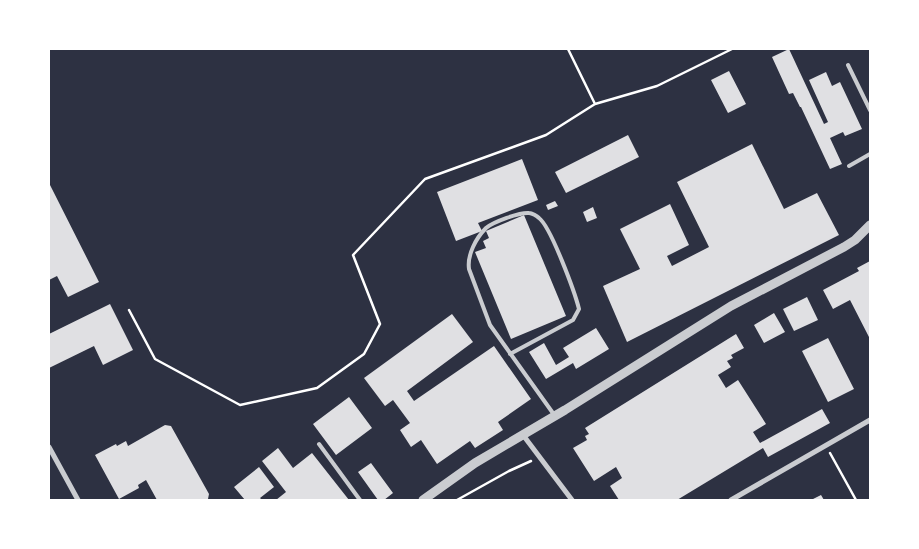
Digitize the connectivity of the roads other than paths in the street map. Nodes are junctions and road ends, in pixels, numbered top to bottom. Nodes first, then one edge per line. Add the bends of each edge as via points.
1 (848, 65) dead end
2 (870, 110) edge
3 (870, 154) edge
4 (848, 166) dead end
5 (870, 225) edge
6 (510, 354) junction
7 (556, 416) junction
8 (870, 420) edge
9 (523, 435) junction
10 (319, 444) dead end
11 (49, 447) edge
12 (78, 500) edge
13 (360, 500) edge
14 (423, 500) edge
15 (572, 500) edge
16 (731, 500) edge

1 - 2 lane
3 - 4 lane
5 - 7 street via 844,247 731,306
6 - 6 lane via 490,325 468,261 485,229 518,214 530,213 541,219 551,237 579,309 573,320
6 - 7 lane
7 - 9 street
8 - 16 street
9 - 14 street via 475,463
9 - 15 street
10 - 13 lane
11 - 12 street

